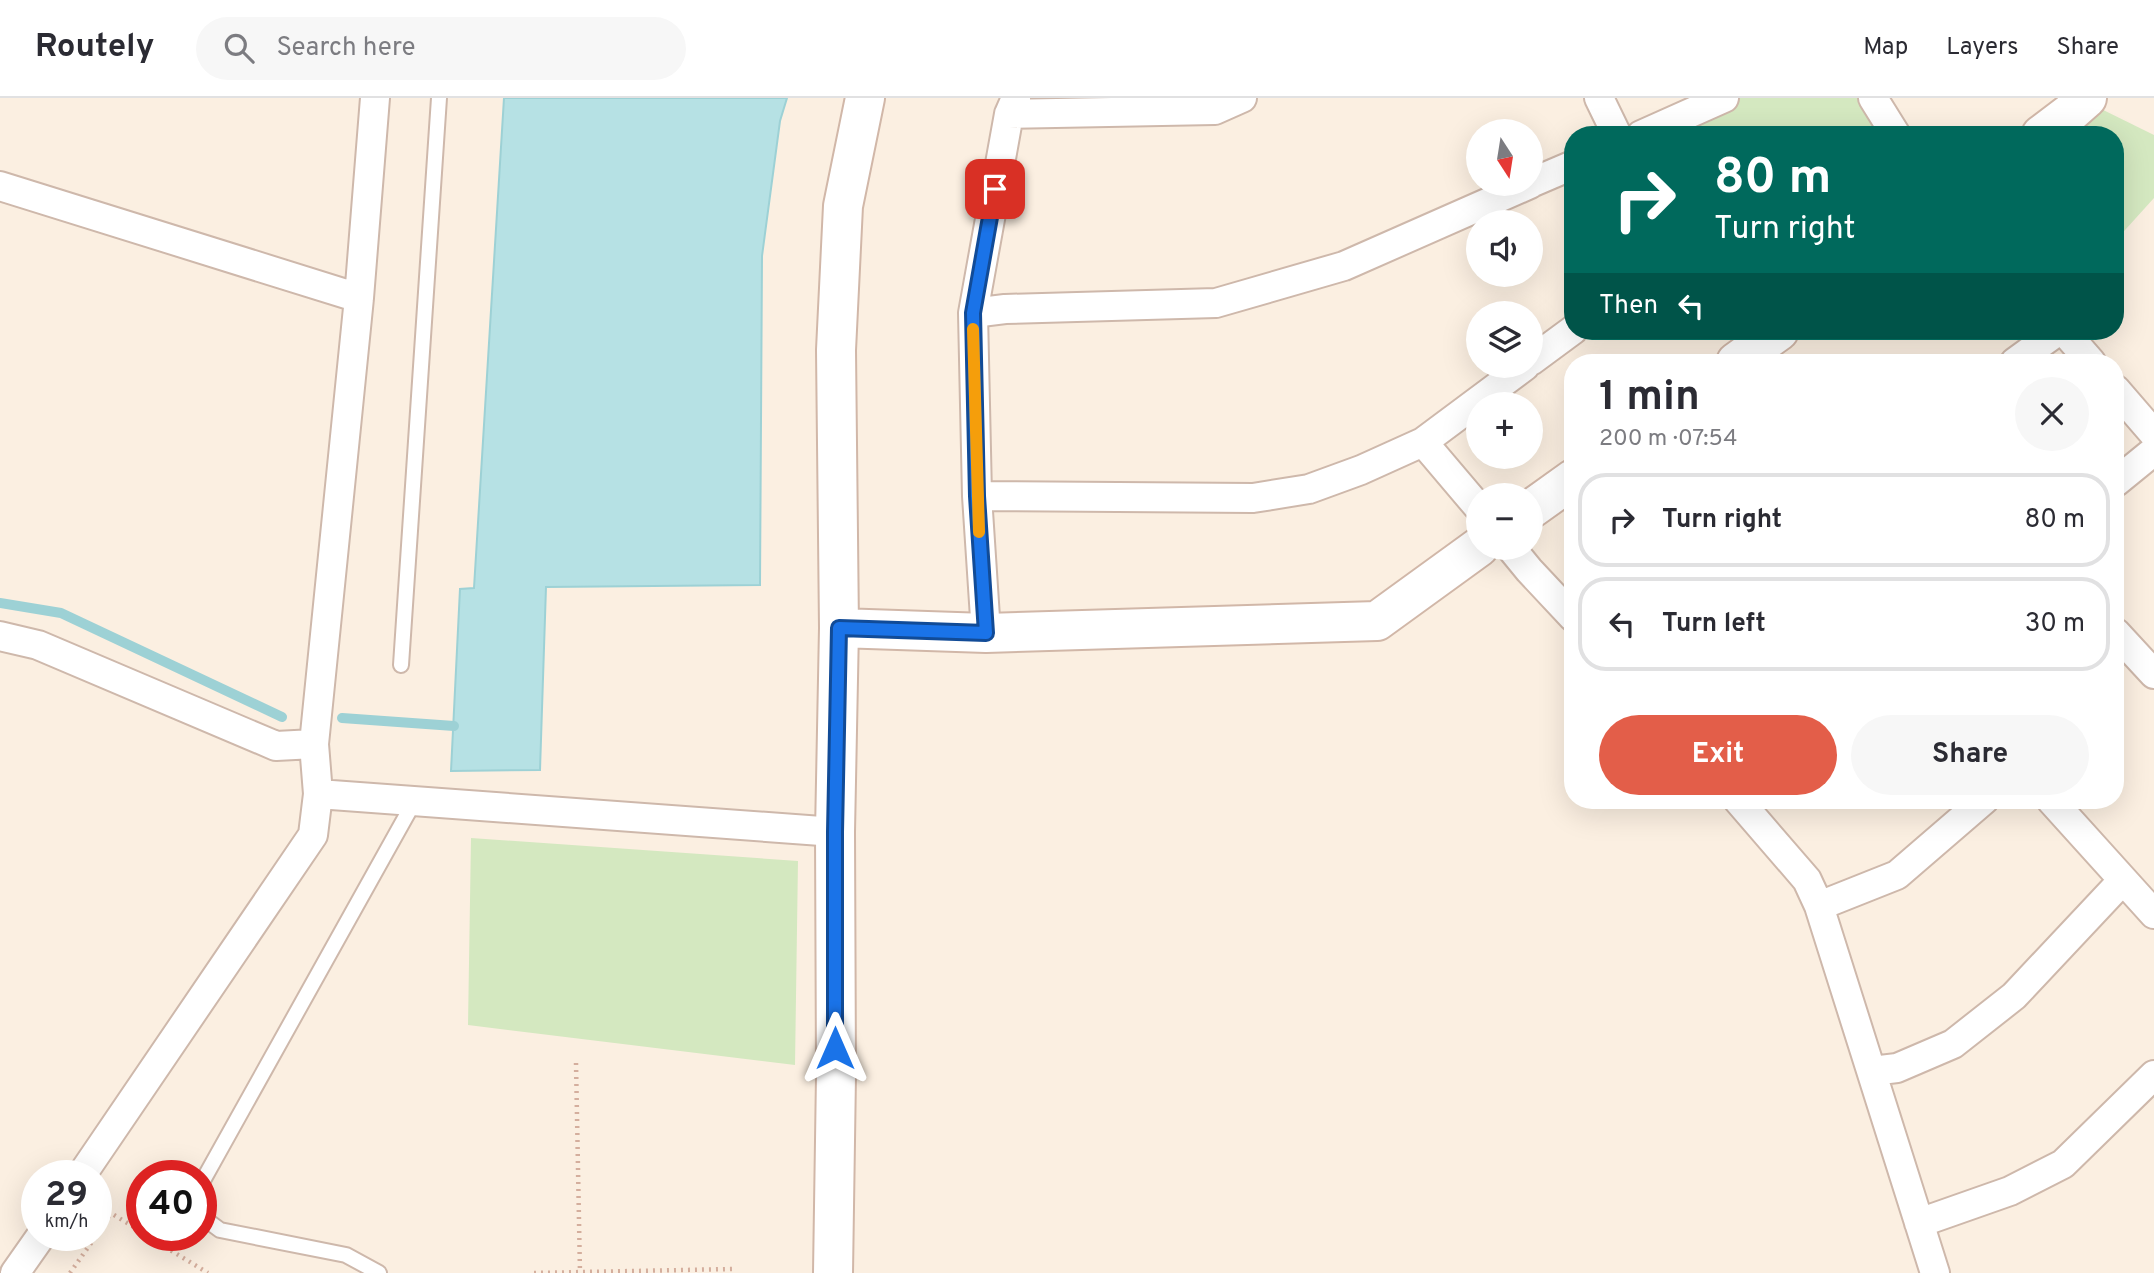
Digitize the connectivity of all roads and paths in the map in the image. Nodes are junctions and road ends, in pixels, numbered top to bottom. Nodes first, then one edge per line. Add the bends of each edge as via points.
1 (375, 98) edge
2 (439, 98) edge
3 (865, 98) edge
4 (1242, 98) edge
5 (1599, 98) edge
6 (1724, 98) edge
7 (1872, 98) edge
8 (2087, 98) edge
9 (1012, 106) edge
10 (1613, 126) edge
11 (1661, 126) edge
12 (1890, 126) edge
13 (2053, 126) edge
14 (1564, 169) edge
15 (1544, 177) edge
16 (0, 187) edge
17 (1502, 196) edge
18 (359, 298) junction
19 (973, 313) junction
20 (1564, 337) edge
21 (1767, 340) edge
22 (2046, 340) edge
23 (2072, 340) edge
24 (1543, 352) edge
25 (1747, 354) edge
26 (2026, 354) edge
27 (2084, 354) edge
28 (1509, 378) edge
29 (2124, 399) edge
30 (2154, 434) edge
31 (1423, 442) junction
32 (2154, 451) edge
33 (2124, 475) edge
34 (1564, 485) edge
35 (1466, 493) edge
36 (977, 496) junction
37 (1543, 500) edge
38 (1466, 556) edge
39 (1521, 560) edge
40 (1564, 607) edge
41 (839, 628) junction
42 (986, 633) junction
43 (0, 636) edge
44 (2124, 642) edge
45 (401, 665) dead end
46 (2154, 674) edge
47 (314, 744) junction
48 (318, 794) junction
49 (414, 802) junction
50 (1746, 809) edge
51 (1974, 809) edge
52 (2059, 809) edge
53 (835, 832) junction
54 (2123, 880) junction
55 (1819, 906) junction
56 (2154, 915) edge
57 (576, 1063) dead end
58 (1872, 1071) junction
59 (2154, 1075) edge
60 (92, 1160) edge
61 (214, 1160) edge
62 (1919, 1223) junction
63 (217, 1228) edge
64 (30, 1251) edge
65 (85, 1251) edge
66 (172, 1251) edge
67 (732, 1269) dead end
68 (580, 1272) edge
69 (15, 1273) edge
70 (71, 1273) edge
71 (208, 1273) edge
72 (379, 1273) edge
73 (534, 1273) edge
74 (833, 1273) edge
75 (1935, 1273) edge

1 - 18 street
2 - 45 lane
3 - 41 street via 843,206 836,351
4 - 9 street via 1215,110
5 - 10 street
6 - 11 street
7 - 12 street
8 - 13 street
9 - 19 street
14 - 15 street
16 - 18 street
17 - 19 street via 1344,266 1216,303
18 - 47 street
19 - 36 street
20 - 24 street
21 - 25 street
22 - 26 street
23 - 27 street
28 - 31 street
29 - 30 street
31 - 35 street
31 - 36 street via 1309,489 1253,498
32 - 33 street
34 - 37 street
36 - 42 street
38 - 42 street via 1377,621
39 - 40 street
41 - 42 street
41 - 53 street
43 - 47 street via 38,645 276,746
44 - 46 street
47 - 48 street
48 - 49 street
48 - 60 street via 313,835
49 - 53 street
49 - 61 lane
50 - 55 street via 1807,880
51 - 55 street via 1897,875
52 - 54 street
53 - 74 street
54 - 56 street
54 - 58 street via 2014,996 1953,1044 1897,1068
55 - 58 street
57 - 68 path
58 - 62 street
59 - 62 street via 2063,1164 2010,1191
62 - 75 street
63 - 72 lane via 346,1255
64 - 69 street
65 - 70 path
66 - 71 path
67 - 68 path
68 - 73 path

